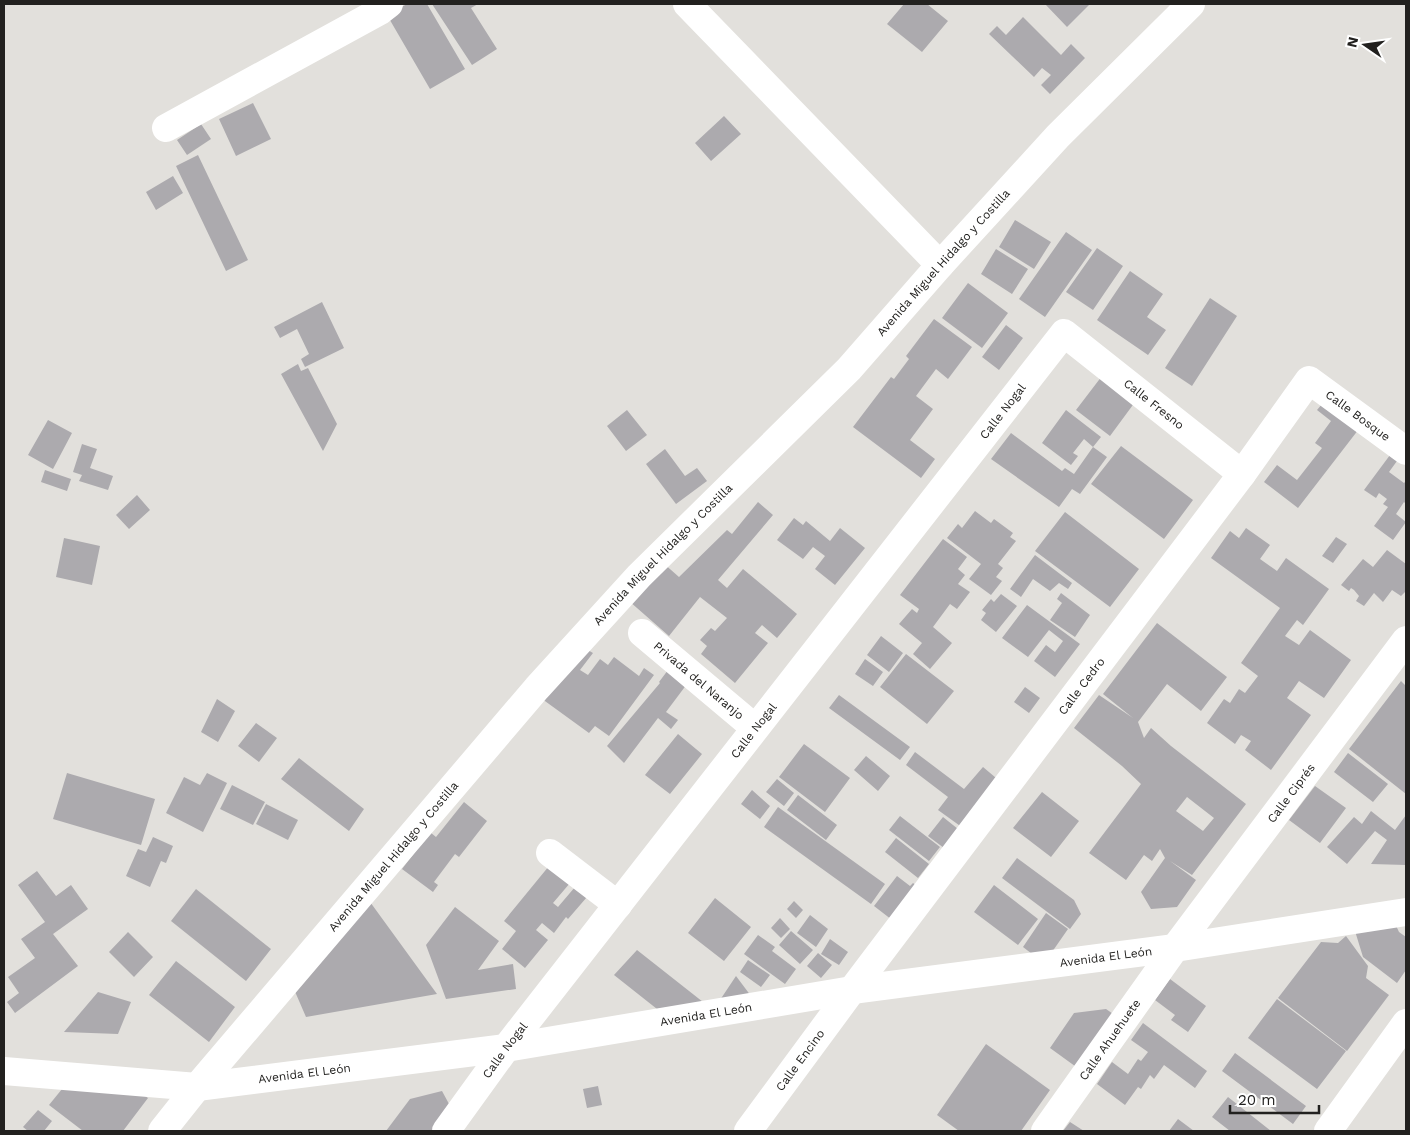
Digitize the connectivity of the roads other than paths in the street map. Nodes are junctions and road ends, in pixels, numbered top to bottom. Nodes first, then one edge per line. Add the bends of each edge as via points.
1 (389, 4) edge
2 (687, 4) edge
3 (1191, 4) edge
4 (166, 128) dead end
5 (940, 266) junction
6 (1064, 333) joint
7 (1309, 380) joint
8 (1406, 451) edge
9 (1242, 474) junction
10 (642, 633) dead end
11 (1406, 640) edge
12 (755, 728) junction
13 (550, 853) dead end
14 (618, 905) junction
15 (1406, 912) edge
16 (1175, 948) junction
17 (852, 990) junction
18 (1406, 1023) edge
19 (506, 1048) junction
20 (10, 1071) edge
21 (197, 1087) junction
22 (162, 1131) edge
23 (446, 1131) edge
24 (748, 1131) edge
25 (1045, 1131) edge
26 (1328, 1131) edge

1 - 4 street
2 - 5 street
3 - 5 street, Avenida Miguel Hidalgo y Costilla via 1058,136
5 - 21 street, Avenida Miguel Hidalgo y Costilla via 849,369 639,576 550,674
6 - 9 street, Calle Fresno
6 - 12 street, Calle Nogal
7 - 8 street, Calle Bosque
7 - 9 street, Calle Cedro
9 - 17 street, Calle Cedro
10 - 12 street, Privada del Naranjo
11 - 16 street, Calle Ciprés
12 - 14 street, Calle Nogal
13 - 14 street
14 - 19 street, Calle Nogal
15 - 16 street, Avenida El León
16 - 17 street, Avenida El León
16 - 25 street, Calle Ahuehuete
17 - 19 street, Avenida El León
17 - 24 street, Calle Encino
18 - 26 street
19 - 21 street, Avenida El León
19 - 23 street, Calle Nogal
20 - 21 street, Avenida El León
21 - 22 street, Avenida Miguel Hidalgo y Costilla

